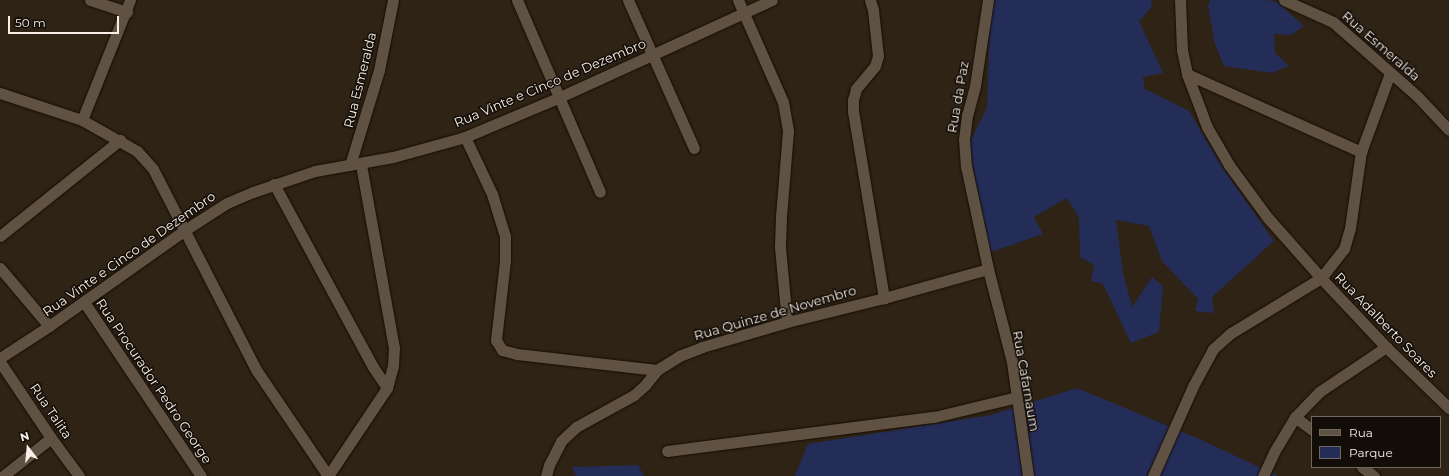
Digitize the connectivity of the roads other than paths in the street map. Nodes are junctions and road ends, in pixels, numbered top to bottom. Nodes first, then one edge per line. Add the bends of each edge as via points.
1 (90, 0) edge
2 (130, 0) edge
3 (393, 0) edge
4 (517, 0) edge
5 (628, 0) edge
6 (738, 0) edge
7 (772, 0) edge
8 (870, 0) edge
9 (988, 0) edge
10 (1180, 0) edge
11 (1284, 0) edge
12 (127, 12) junction
13 (743, 13) junction
14 (653, 54) junction
15 (1390, 73) junction
16 (1187, 74) junction
17 (0, 93) edge
18 (560, 97) junction
19 (82, 120) junction
20 (1449, 130) edge
21 (465, 137) junction
22 (120, 140) junction
23 (694, 148) dead end
24 (1361, 152) junction
25 (356, 164) junction
26 (274, 184) junction
27 (600, 192) dead end
28 (184, 230) junction
29 (0, 236) edge
30 (0, 268) edge
31 (988, 269) junction
32 (1322, 278) junction
33 (884, 298) junction
34 (84, 302) junction
35 (787, 322) junction
36 (49, 326) junction
37 (1386, 347) junction
38 (0, 358) edge
39 (0, 362) edge
40 (657, 370) junction
41 (387, 388) junction
42 (1017, 397) junction
43 (1449, 408) edge
44 (1295, 417) junction
45 (1311, 429) edge
46 (51, 438) junction
47 (667, 451) dead end
48 (1363, 468) edge
49 (3, 476) edge
50 (79, 476) edge
51 (201, 476) edge
52 (328, 476) edge
53 (546, 476) edge
54 (1028, 476) edge
55 (1153, 476) edge
56 (1262, 476) edge
57 (1374, 476) edge

1 - 12 street
2 - 12 street
3 - 25 street, Rua Esmeralda
4 - 18 street
5 - 14 street
6 - 13 street
7 - 13 street, Rua Vinte e Cinco de Dezembro
8 - 33 street via 878,56 875,66 856,89 853,111
9 - 31 street, Rua da Paz via 964,139 966,166
10 - 16 street, Rua Adalberto Soares via 1182,50
11 - 15 street, Rua Esmeralda via 1333,22
12 - 19 street
13 - 14 street, Rua Vinte e Cinco de Dezembro
13 - 35 street via 783,102 788,131 780,247
14 - 18 street, Rua Vinte e Cinco de Dezembro
14 - 23 street
15 - 20 street, Rua Esmeralda via 1418,97
15 - 24 street
16 - 24 street
16 - 32 street, Rua Adalberto Soares via 1207,127 1229,165 1268,218
17 - 19 street
18 - 21 street, Rua Vinte e Cinco de Dezembro
18 - 27 street
19 - 22 street
21 - 25 street, Rua Vinte e Cinco de Dezembro via 393,157
21 - 40 street via 492,194 504,236 505,261 496,340 502,350 517,354
22 - 28 street via 137,151 153,169
22 - 29 street
24 - 32 street via 1350,228 1344,249
25 - 26 street, Rua Vinte e Cinco de Dezembro via 315,171
25 - 41 street via 394,348 393,366
26 - 28 street, Rua Vinte e Cinco de Dezembro via 227,203
26 - 41 street via 373,367
28 - 34 street, Rua Vinte e Cinco de Dezembro
28 - 52 street via 257,371
30 - 36 street
31 - 33 street, Rua Quinze de Novembro
31 - 42 street, Rua Cafarnaum via 1012,362
32 - 37 street, Rua Adalberto Soares
32 - 55 street via 1231,333 1213,350 1193,386
33 - 35 street, Rua Quinze de Novembro
34 - 36 street, Rua Vinte e Cinco de Dezembro
34 - 51 street, Rua Procurador Pedro George
35 - 40 street, Rua Quinze de Novembro via 702,347
36 - 38 street, Rua Vinte e Cinco de Dezembro
37 - 43 street, Rua Adalberto Soares
37 - 44 street via 1319,392
39 - 46 street, Rua Talita
40 - 53 street, Rua Quinze de Novembro via 634,395 576,427 561,441
41 - 52 street
42 - 47 street via 934,418
42 - 54 street, Rua Cafarnaum
44 - 45 street
44 - 56 street
46 - 49 street
46 - 50 street, Rua Talita
48 - 57 street

